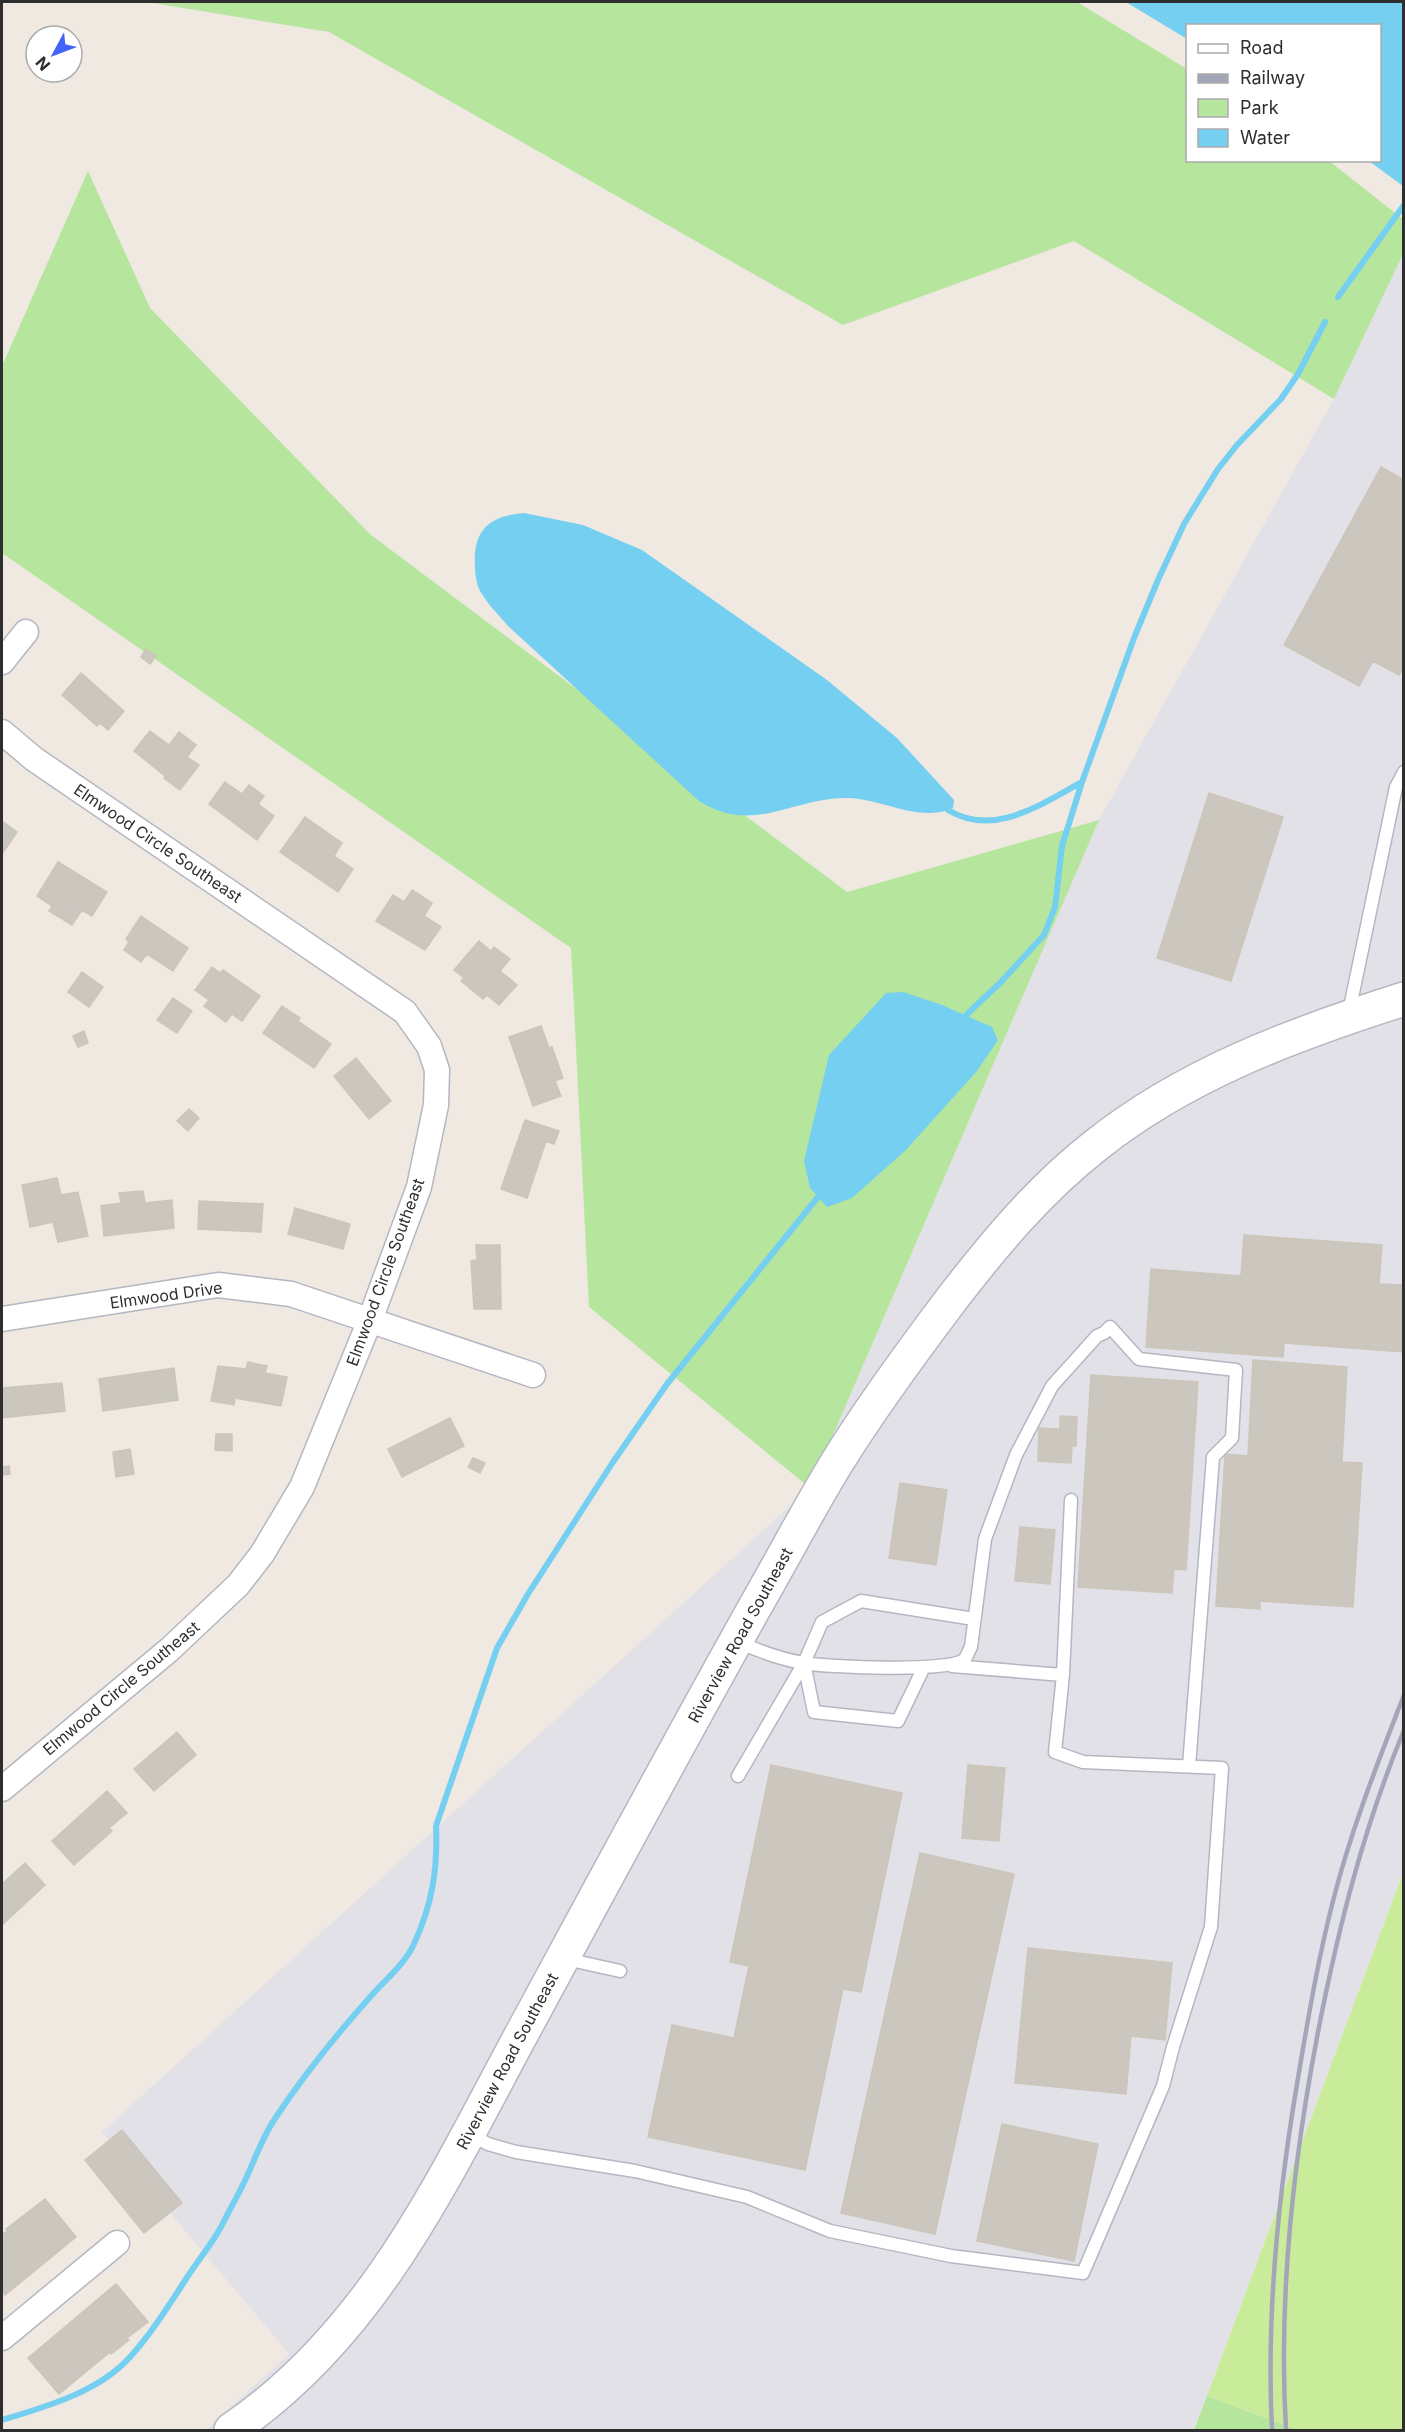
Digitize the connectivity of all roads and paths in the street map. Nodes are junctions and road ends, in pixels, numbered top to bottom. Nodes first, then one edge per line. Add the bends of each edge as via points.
1 (26, 632) dead end
2 (2, 662) edge
3 (2, 732) edge
4 (1404, 772) edge
5 (1404, 999) edge
6 (1348, 1017) junction
7 (2, 1319) edge
8 (370, 1320) junction
9 (533, 1375) dead end
10 (1071, 1500) dead end
11 (974, 1618) junction
12 (736, 1641) junction
13 (804, 1663) junction
14 (950, 1666) junction
15 (924, 1667) junction
16 (1063, 1675) junction
17 (1189, 1766) junction
18 (738, 1776) dead end
19 (2, 1789) edge
20 (563, 1958) junction
21 (620, 1971) dead end
22 (468, 2133) junction
23 (117, 2243) dead end
24 (2, 2338) edge
25 (231, 2430) edge

1 - 2 street
3 - 8 street, Elmwood Circle Southeast via 34,759 405,1012 429,1046 437,1070 436,1105 419,1187
4 - 6 lane via 1396,787
5 - 6 street, Riverview Road Southeast
6 - 12 street, Riverview Road Southeast via 1246,1056 1172,1093 1096,1145 1042,1193 980,1262 879,1397 836,1464
7 - 8 street, Elmwood Drive via 218,1285 291,1294
8 - 9 street, Elmwood Drive
8 - 19 street, Elmwood Circle Southeast via 302,1487 262,1554 238,1585 169,1650
10 - 16 lane
11 - 13 lane via 861,1601 822,1622
11 - 14 lane via 971,1647 964,1660
11 - 17 lane via 985,1539 1016,1455 1052,1386 1097,1336 1110,1327 1139,1359 1236,1370 1232,1438 1213,1457
12 - 13 lane via 760,1652
12 - 20 street, Riverview Road Southeast
13 - 15 lane
13 - 15 lane via 814,1712 898,1721
13 - 18 lane
14 - 15 lane
14 - 16 lane
16 - 17 lane via 1055,1752 1083,1762
17 - 22 lane via 1222,1768 1211,1927 1163,2086 1083,2273 951,2256 830,2231 747,2197 657,2175 516,2152
20 - 21 lane
20 - 22 street, Riverview Road Southeast
22 - 25 street, Riverview Road Southeast via 399,2254 358,2313 291,2384
23 - 24 street

